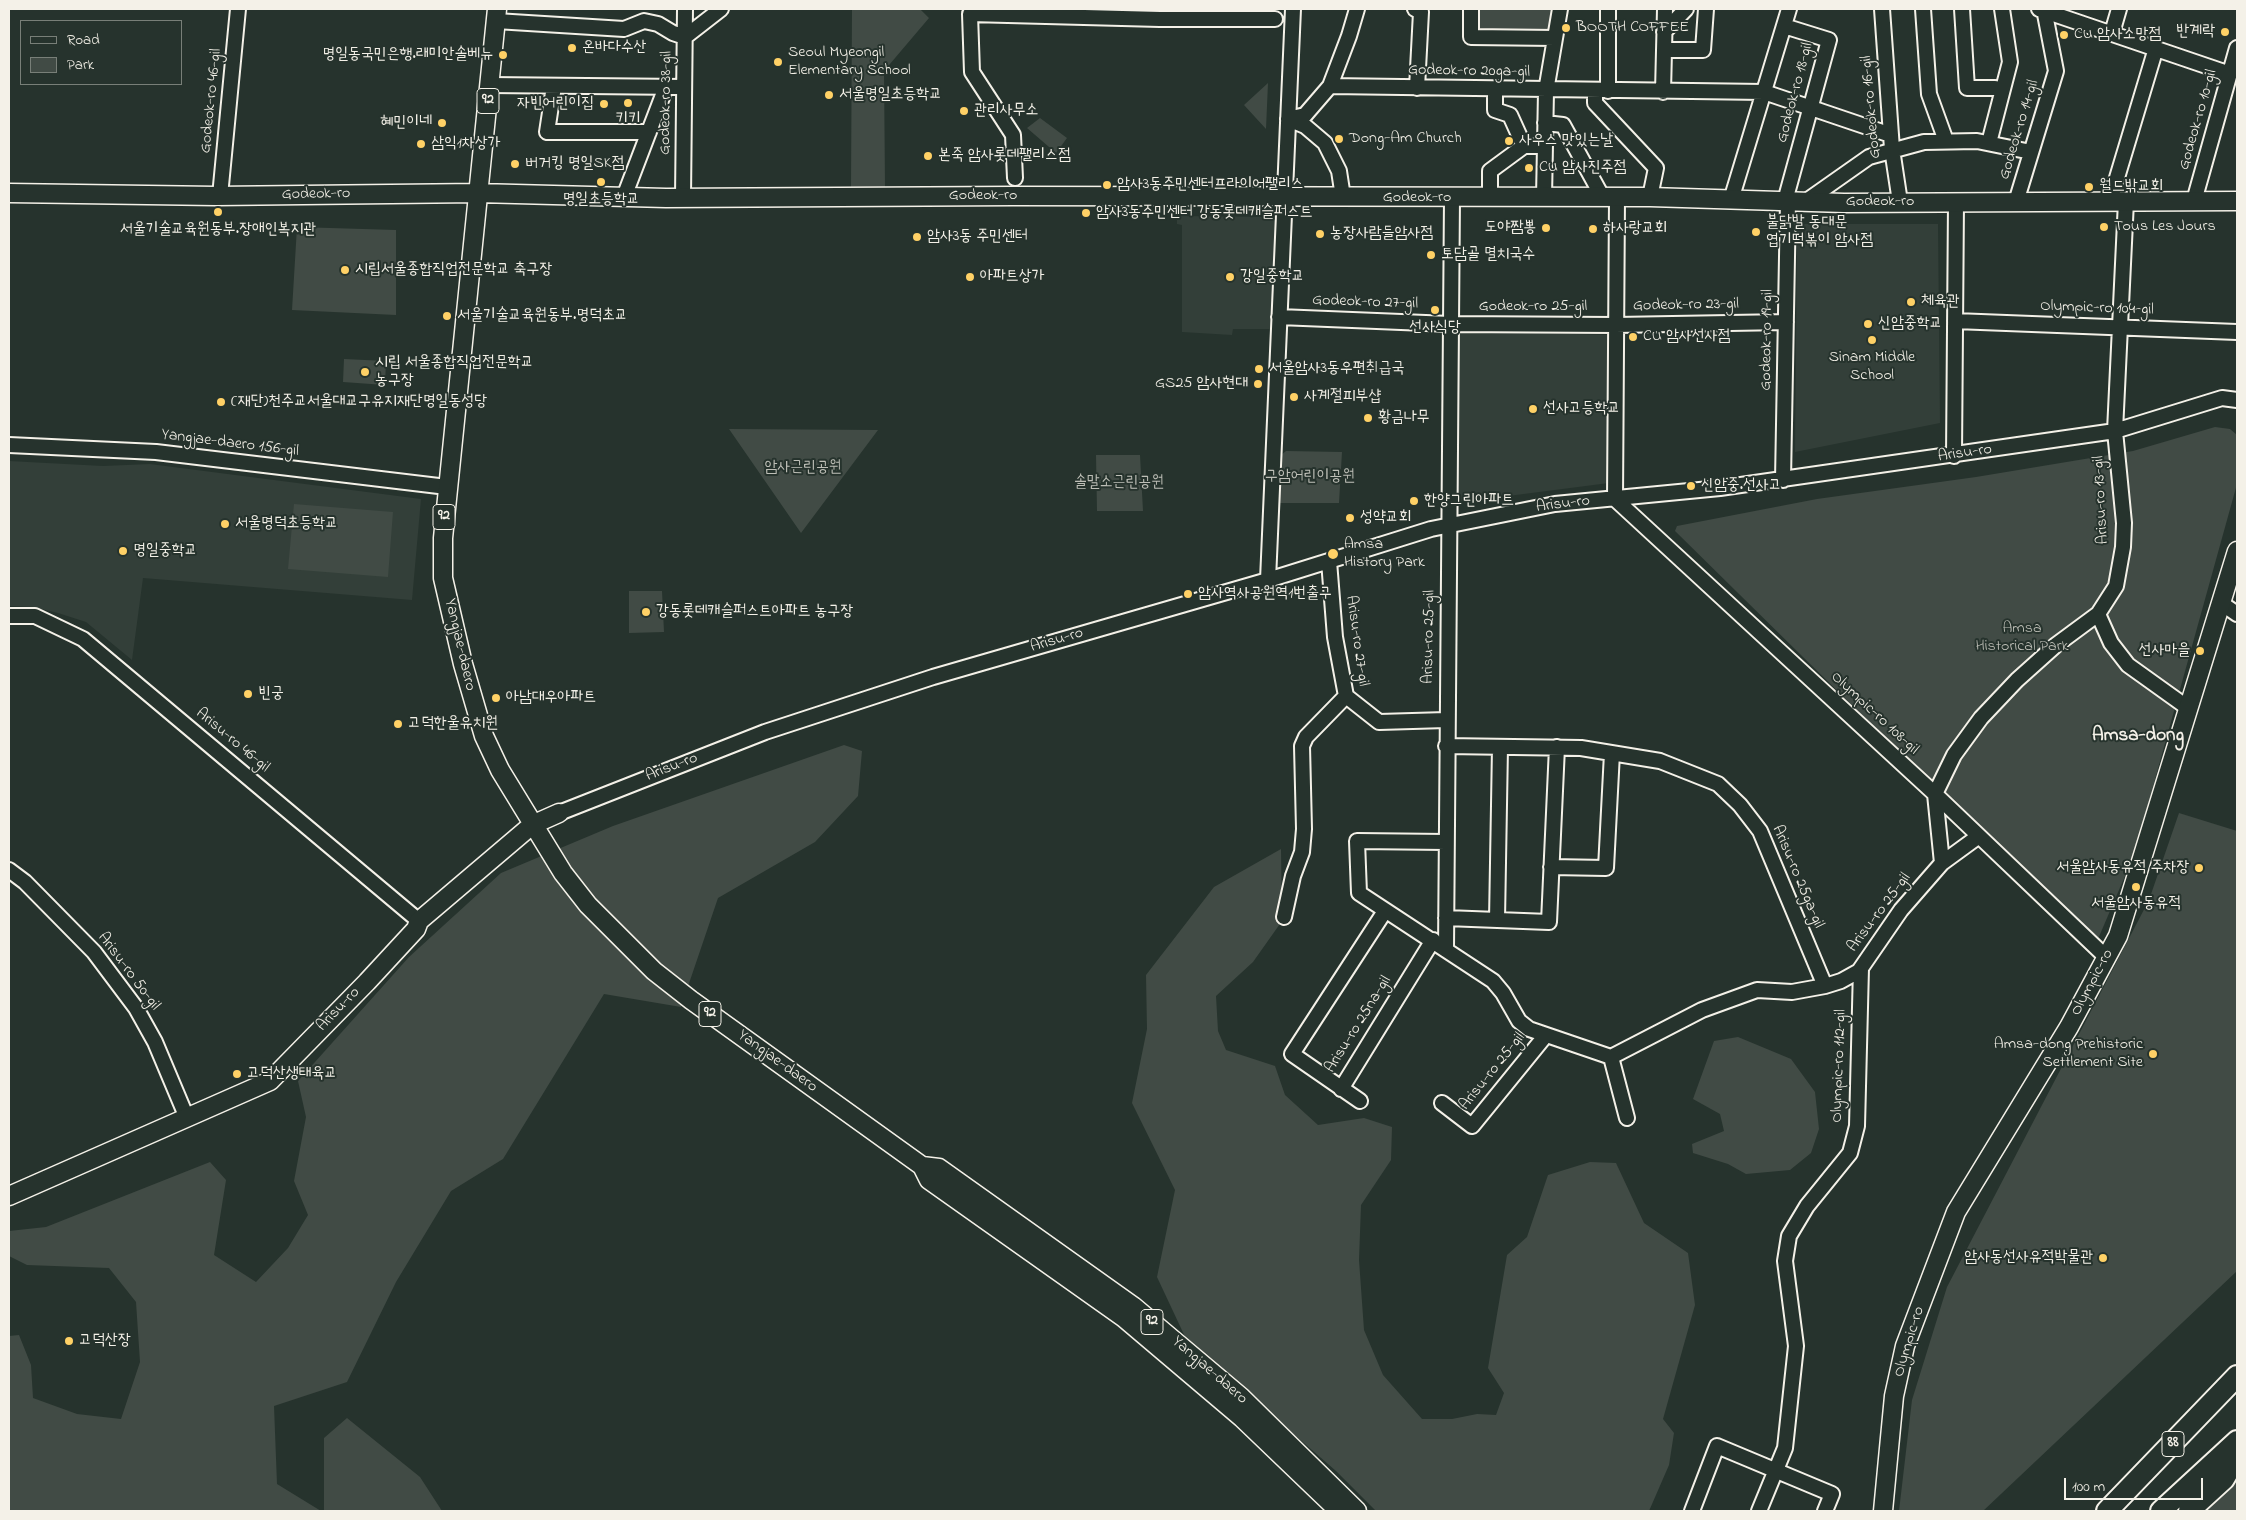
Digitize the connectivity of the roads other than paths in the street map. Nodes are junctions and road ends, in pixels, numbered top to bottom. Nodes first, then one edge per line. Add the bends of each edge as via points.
1 (238, 9) edge
2 (685, 9) edge
3 (721, 9) edge
4 (1293, 9) edge
5 (1357, 9) edge
6 (1416, 9) edge
7 (1470, 9) edge
8 (1560, 9) edge
9 (1608, 9) edge
10 (1665, 9) edge
11 (1686, 9) edge
12 (1706, 9) edge
13 (1789, 9) edge
14 (1882, 9) edge
15 (1923, 9) edge
16 (1962, 9) edge
17 (2002, 9) edge
18 (2042, 9) edge
19 (2119, 9) edge
20 (970, 12) edge
21 (497, 15) edge
22 (1275, 19) dead end
23 (1784, 26) junction
24 (1664, 32) junction
25 (2112, 33) junction
26 (685, 37) junction
27 (1554, 38) junction
28 (2156, 48) junction
29 (2237, 48) edge
30 (1664, 50) junction
31 (2230, 74) junction
32 (489, 85) junction
33 (554, 86) junction
34 (1330, 86) junction
35 (666, 87) junction
36 (684, 87) junction
37 (1417, 88) junction
38 (1495, 90) junction
39 (2002, 90) junction
40 (1546, 91) junction
41 (1602, 91) junction
42 (1663, 92) junction
43 (1764, 92) junction
44 (1810, 108) junction
45 (1288, 119) junction
46 (1545, 123) junction
47 (649, 132) junction
48 (1946, 141) junction
49 (1892, 142) junction
50 (1989, 143) junction
51 (1524, 146) junction
52 (1545, 146) junction
53 (2031, 152) junction
54 (1015, 178) dead end
55 (9, 193) edge
56 (478, 193) junction
57 (220, 196) junction
58 (624, 197) junction
59 (1285, 197) junction
60 (1343, 197) junction
61 (1650, 197) junction
62 (683, 198) junction
63 (1452, 198) junction
64 (1490, 198) junction
65 (1544, 198) junction
66 (1610, 198) junction
67 (1731, 200) junction
68 (1792, 201) junction
69 (2118, 201) junction
70 (2194, 201) junction
71 (2237, 201) edge
72 (1900, 202) junction
73 (1956, 202) junction
74 (2016, 202) junction
75 (1279, 317) junction
76 (1955, 321) junction
77 (1786, 322) junction
78 (1450, 324) junction
79 (1616, 325) junction
80 (2119, 327) junction
81 (2237, 332) edge
82 (2237, 400) edge
83 (2115, 431) junction
84 (9, 444) edge
85 (1954, 456) junction
86 (1783, 480) junction
87 (447, 487) junction
88 (1614, 499) junction
89 (1449, 525) junction
90 (2237, 551) edge
91 (1329, 561) junction
92 (1268, 580) junction
93 (2221, 603) junction
94 (2098, 614) junction
95 (2237, 614) edge
96 (9, 616) edge
97 (1346, 696) junction
98 (2188, 708) junction
99 (1446, 720) junction
100 (1446, 746) junction
101 (1500, 746) junction
102 (1557, 748) junction
103 (1612, 752) junction
104 (1935, 794) junction
105 (559, 812) joint
106 (532, 825) junction
107 (1979, 836) junction
108 (1446, 842) junction
109 (1942, 863) junction
110 (1551, 868) junction
111 (9, 870) edge
112 (1385, 910) junction
113 (1284, 916) dead end
114 (1446, 918) junction
115 (1497, 920) junction
116 (419, 921) junction
117 (1432, 940) junction
118 (1446, 949) junction
119 (2106, 958) junction
120 (1860, 968) junction
121 (1825, 986) junction
122 (1546, 1034) junction
123 (1611, 1057) junction
124 (1341, 1088) junction
125 (1360, 1101) dead end
126 (1442, 1103) dead end
127 (187, 1118) junction
128 (1627, 1118) dead end
129 (922, 1166) junction
130 (9, 1196) edge
131 (2237, 1376) edge
132 (2237, 1441) edge
133 (2237, 1457) edge
134 (1776, 1470) junction
135 (1339, 1511) edge
136 (1357, 1511) edge
137 (1692, 1511) edge
138 (1759, 1511) edge
139 (1825, 1511) edge
140 (1882, 1511) edge
141 (2107, 1511) edge
142 (2160, 1511) edge
143 (2188, 1511) edge

1 - 57 street, Godeok-ro 46-gil
2 - 26 street, Godeok-ro 38-gil
3 - 26 street
4 - 45 street
5 - 34 street
6 - 37 street via 1421,12
7 - 27 street via 1472,37
8 - 27 street
9 - 41 street
10 - 24 street
11 - 24 street
12 - 30 street via 1703,50
13 - 23 street
14 - 49 street, Godeok-ro 16-gil
15 - 48 street via 1929,94
16 - 39 street via 1967,88
17 - 39 street via 2010,62
18 - 25 street
18 - 53 street, Godeok-ro 14-gil via 2056,71
19 - 25 street
20 - 22 street via 1160,19
20 - 54 street via 972,72 1014,135
21 - 26 street, Yangjae-daero via 624,29 644,21
21 - 32 main road, Yangjae-daero / 92
23 - 43 street
23 - 44 street, Godeok-ro 18-gil via 1829,40
24 - 30 street
25 - 28 street
26 - 36 street, Godeok-ro 38-gil
27 - 40 street
28 - 31 street
28 - 69 street
29 - 31 street, Godeok-ro 10-gil
30 - 42 street
31 - 70 street, Godeok-ro 10-gil
32 - 33 street
32 - 56 main road, Yangjae-daero / 92
33 - 35 street
33 - 47 street via 547,132
34 - 37 street, Godeok-ro 20ga-gil
34 - 45 street via 1305,115
35 - 36 street
35 - 47 street
36 - 62 street, Godeok-ro 38-gil
37 - 38 street, Godeok-ro 20ga-gil
38 - 40 street, Godeok-ro 20ga-gil
38 - 51 street via 1495,110 1510,115
39 - 50 street
40 - 41 street, Godeok-ro 20ga-gil
40 - 46 street
41 - 42 street, Godeok-ro 20ga-gil
41 - 61 street via 1595,103 1656,168
42 - 43 street, Godeok-ro 20ga-gil
43 - 44 street, Godeok-ro 20ga-gil
43 - 67 street
44 - 49 street, Godeok-ro 20ga-gil
44 - 68 street, Godeok-ro 18-gil
45 - 59 street
45 - 60 street via 1305,126 1325,143 1340,171
46 - 52 street
46 - 66 street via 1563,125
47 - 58 street
48 - 49 street
48 - 50 street
49 - 68 street
49 - 72 street, Godeok-ro 16-gil
50 - 53 street
51 - 52 street
51 - 64 street via 1490,171
52 - 65 street
53 - 74 street, Godeok-ro 14-gil
55 - 57 main road, Godeok-ro
56 - 57 main road, Godeok-ro
56 - 58 main road, Godeok-ro
56 - 87 main road, Yangjae-daero / 92
58 - 62 main road, Godeok-ro
59 - 60 main road, Godeok-ro
59 - 62 main road, Godeok-ro
59 - 75 street
60 - 63 main road, Godeok-ro
61 - 66 main road, Godeok-ro
61 - 67 main road, Godeok-ro
63 - 64 main road, Godeok-ro
63 - 78 street
64 - 65 main road, Godeok-ro
65 - 66 main road, Godeok-ro
66 - 79 street, Godeok-ro 23-gil
67 - 68 main road, Godeok-ro
68 - 72 main road, Godeok-ro
68 - 77 street, Godeok-ro 19-gil
69 - 70 main road, Godeok-ro
69 - 74 main road, Godeok-ro
69 - 80 street, Arisu-ro 13-gil
70 - 71 main road, Godeok-ro
72 - 73 main road, Godeok-ro
73 - 74 main road, Godeok-ro
73 - 76 street
75 - 78 street, Godeok-ro 27-gil
75 - 92 street
76 - 80 street, Olympic-ro 104-gil
76 - 85 street
77 - 79 street, Godeok-ro 23-gil
77 - 86 street, Godeok-ro 19-gil
78 - 79 street, Godeok-ro 25-gil
78 - 89 street
79 - 88 street, Godeok-ro 23-gil
80 - 81 street, Olympic-ro 104-gil
80 - 83 street, Arisu-ro 13-gil
82 - 83 street, Arisu-ro via 2222,398
83 - 85 street, Arisu-ro
83 - 94 street, Arisu-ro 13-gil via 2122,489 2123,548 2116,586
84 - 87 street, Yangjae-daero 156-gil via 156,452
85 - 86 street, Arisu-ro
86 - 88 street, Arisu-ro
87 - 106 main road, Yangjae-daero / 92 via 442,538 443,578 463,664 484,736
88 - 89 street, Arisu-ro via 1554,504
88 - 104 street, Olympic-ro 108-gil
89 - 91 street, Arisu-ro
89 - 99 street, Arisu-ro 25-gil
90 - 93 main road, Olympic-ro
91 - 92 street, Arisu-ro
91 - 97 street, Arisu-ro 27-gil via 1335,637
92 - 105 street, Arisu-ro via 923,680 764,732
93 - 95 street
93 - 98 main road, Olympic-ro
94 - 98 street via 2111,643 2128,666
94 - 104 street, Arisu-ro 13-gil via 2056,645 1981,718 1954,755
96 - 116 street, Arisu-ro 46-gil via 35,616 83,639
97 - 99 street via 1379,722
97 - 113 street, Arisu-ro 27-gil via 1306,737 1302,746 1302,852
98 - 119 main road, Olympic-ro via 2118,936
99 - 100 street, Arisu-ro 25-gil
100 - 101 street, Arisu-ro 25ga-gil
100 - 108 street, Arisu-ro 25-gil
101 - 102 street, Arisu-ro 25ga-gil
101 - 115 street
102 - 103 street, Arisu-ro 25ga-gil
102 - 110 street
103 - 110 street via 1606,868
103 - 121 street, Arisu-ro 25ga-gil via 1660,760 1691,771 1718,784 1740,805 1760,830
104 - 107 street, Olympic-ro 108-gil
104 - 109 street
105 - 106 main road, Arisu-ro
106 - 116 main road, Arisu-ro
106 - 129 main road, Yangjae-daero / 92 via 588,904 654,970
107 - 109 street, Arisu-ro 25-gil
107 - 119 street, Olympic-ro 108-gil
108 - 112 street, Arisu-ro 25-gil via 1357,841 1359,893
108 - 114 street, Arisu-ro 25-gil
109 - 120 street, Arisu-ro 25-gil via 1901,910
110 - 115 street via 1549,922
111 - 127 street, Arisu-ro 50-gil via 26,882 94,952 136,1008 155,1042
112 - 117 street, Arisu-ro 25-gil
112 - 124 street, Arisu-ro 25na-gil via 1292,1054
114 - 115 street
114 - 118 street, Arisu-ro 25-gil
116 - 127 main road, Arisu-ro via 416,930 368,982 270,1081
117 - 118 street, Arisu-ro 25-gil
117 - 124 street, Arisu-ro 25na-gil
118 - 122 street, Arisu-ro 25-gil via 1493,982 1519,1022 1528,1029
119 - 140 main road, Olympic-ro via 2046,1066 1956,1212 1905,1346 1894,1396
120 - 121 street, Arisu-ro 25-gil via 1841,981
120 - 134 street, Olympic-ro 112-gil via 1857,1126 1850,1153 1807,1206 1789,1236 1786,1250 1796,1346 1785,1448
121 - 123 street, Arisu-ro 25-gil via 1792,992 1756,990 1702,1010
122 - 123 street, Arisu-ro 25-gil
122 - 126 street, Arisu-ro 25-gil via 1472,1126
123 - 128 street
124 - 125 street
127 - 130 main road, Arisu-ro
129 - 135 main road, Yangjae-daero / 92 via 929,1180 1124,1318 1178,1362
129 - 136 main road, Yangjae-daero / 92 via 939,1168 1133,1306 1240,1397
131 - 141 highway, 88
132 - 142 highway
133 - 143 highway via 2224,1479
134 - 137 street via 1717,1446
134 - 138 street, Olympic-ro 112-gil
134 - 139 street via 1832,1494

